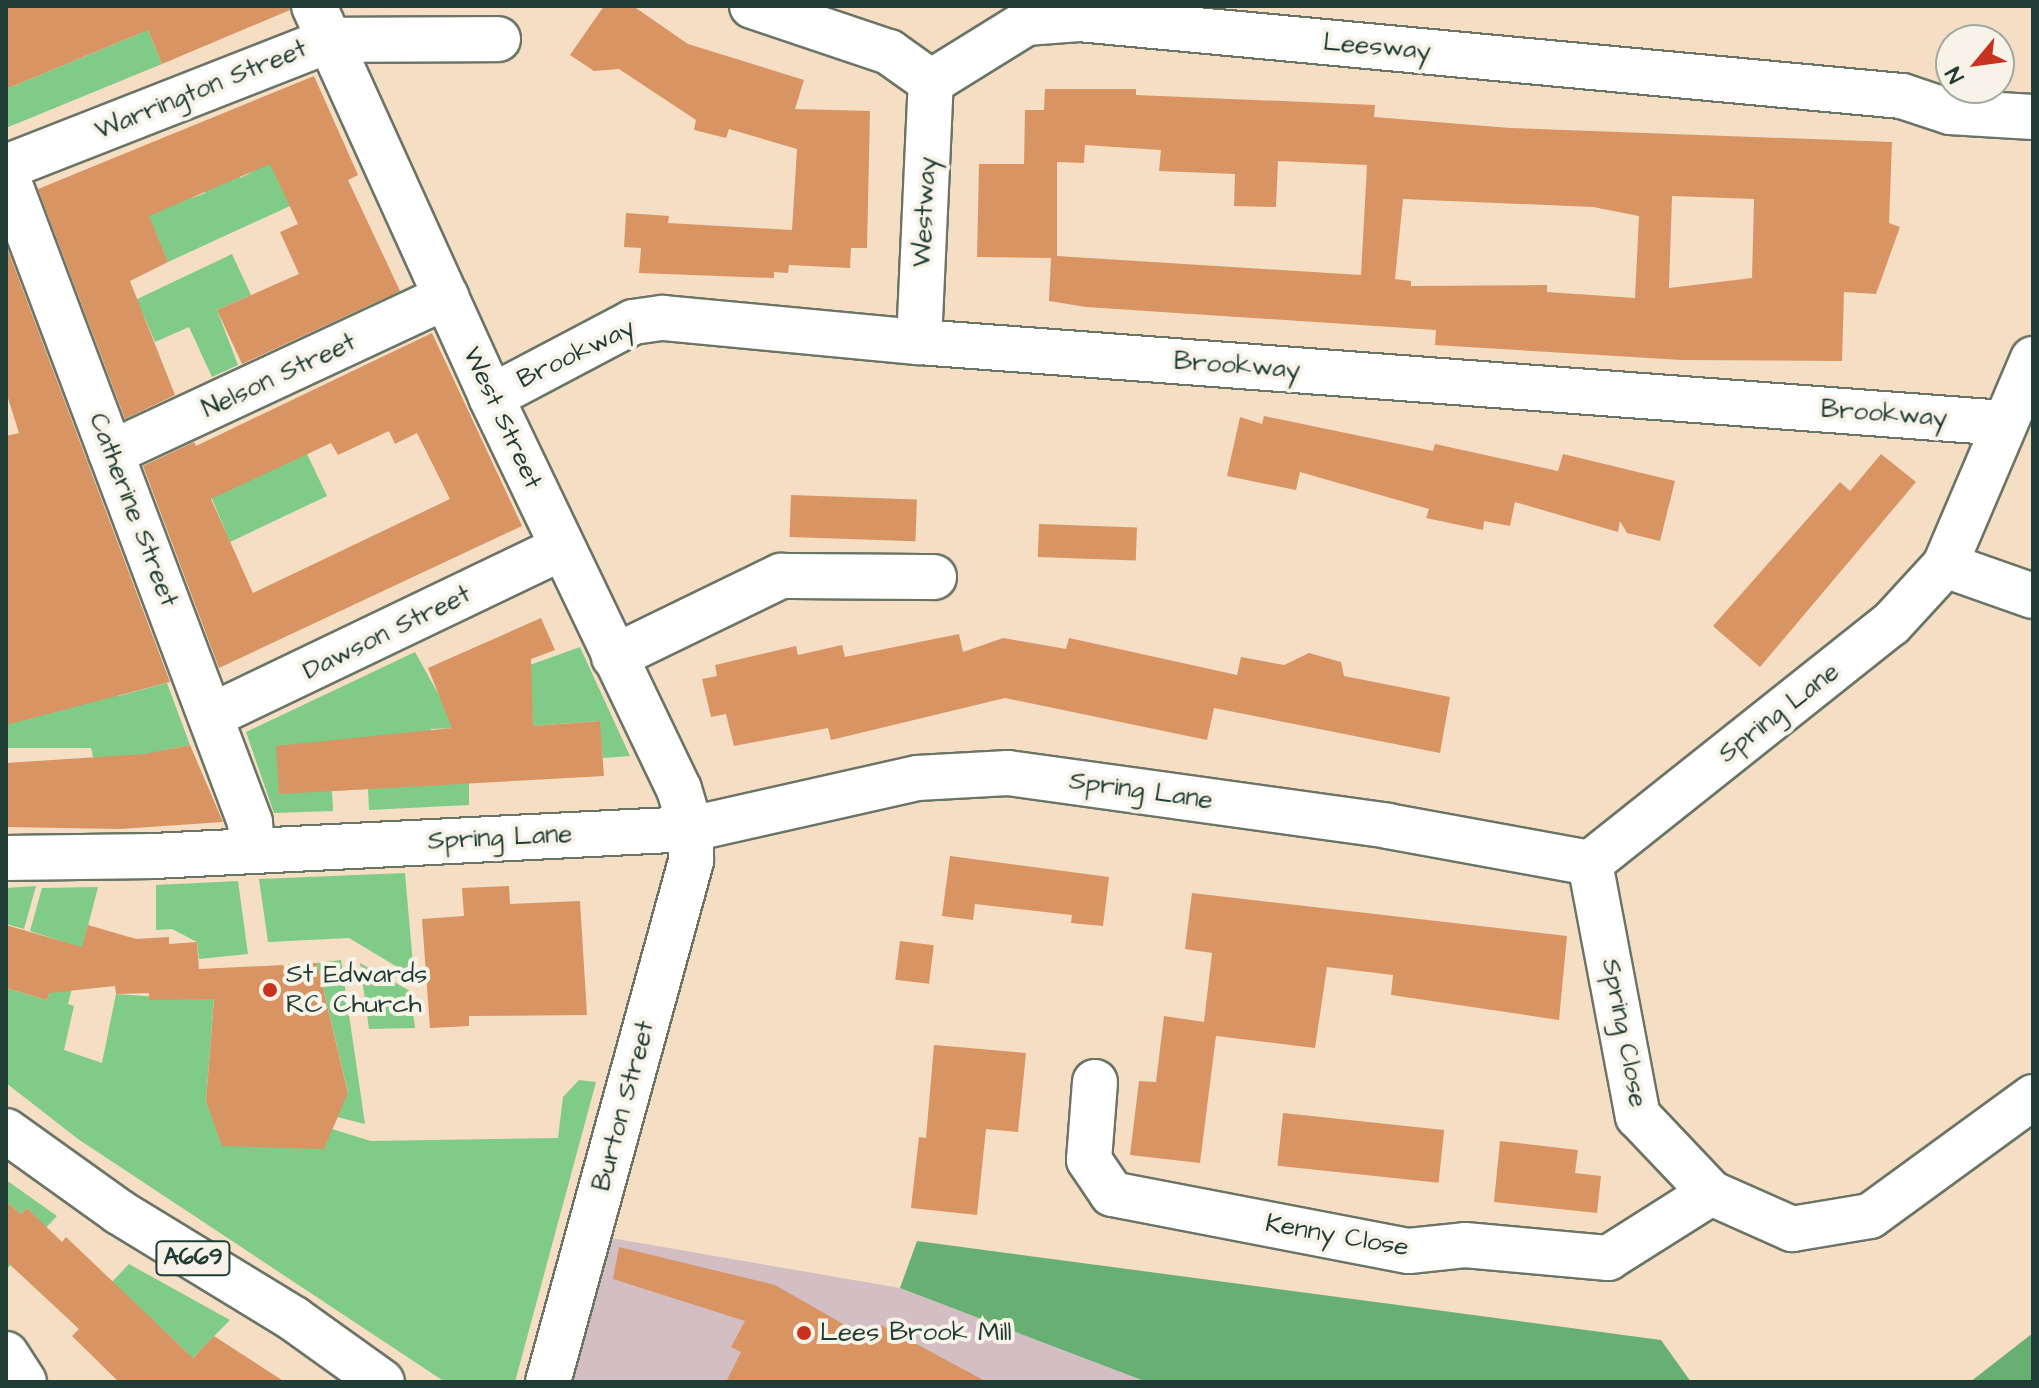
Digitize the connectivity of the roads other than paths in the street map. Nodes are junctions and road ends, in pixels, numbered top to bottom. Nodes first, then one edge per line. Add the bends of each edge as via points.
1 (752, 6) edge
2 (322, 23) edge
3 (498, 39) dead end
4 (931, 82) junction
5 (2033, 117) edge
6 (6, 167) edge
7 (6, 174) edge
8 (446, 297) junction
9 (919, 342) junction
10 (2033, 359) edge
11 (491, 397) junction
12 (2003, 423) junction
13 (111, 453) junction
14 (562, 548) junction
15 (1945, 565) junction
16 (934, 577) dead end
17 (2033, 596) edge
18 (614, 657) junction
19 (211, 716) junction
20 (691, 829) junction
21 (252, 849) junction
22 (6, 858) edge
23 (1590, 863) junction
24 (1095, 1082) dead end
25 (2033, 1097) edge
26 (6, 1131) edge
27 (1711, 1193) junction
28 (382, 1382) edge
29 (548, 1382) edge

1 - 4 street via 889,52
2 - 3 street, Warrington Street
2 - 6 street, Warrington Street
2 - 8 street, West Street
4 - 5 street, Leesway via 1026,23 1079,19 1902,96 1950,112
4 - 9 street, Westway
7 - 13 street, Catherine Street
8 - 11 street, West Street
8 - 13 street, Nelson Street
9 - 11 street, Brookway via 663,318 633,322
9 - 12 street, Brookway
10 - 12 street, Spring Lane
11 - 14 street, West Street
12 - 15 street, Spring Lane
13 - 19 street, Catherine Street
14 - 18 street, West Street
14 - 19 street, Dawson Street
15 - 17 street
15 - 23 street, Spring Lane via 1891,624
16 - 18 street via 781,576
18 - 20 street, West Street via 687,805
19 - 21 street, Catherine Street via 250,822
20 - 21 street, Spring Lane
20 - 23 street, Spring Lane via 917,778 1008,773 1388,826
20 - 29 street, Burton Street via 691,861
21 - 22 street, Spring Lane
23 - 27 street, Spring Close via 1638,1116
24 - 27 street, Kenny Close via 1089,1160 1112,1194 1409,1251 1465,1245 1608,1258
25 - 27 street, Spring Close via 1870,1216 1792,1229
26 - 28 street, A669 via 119,1212 294,1319

